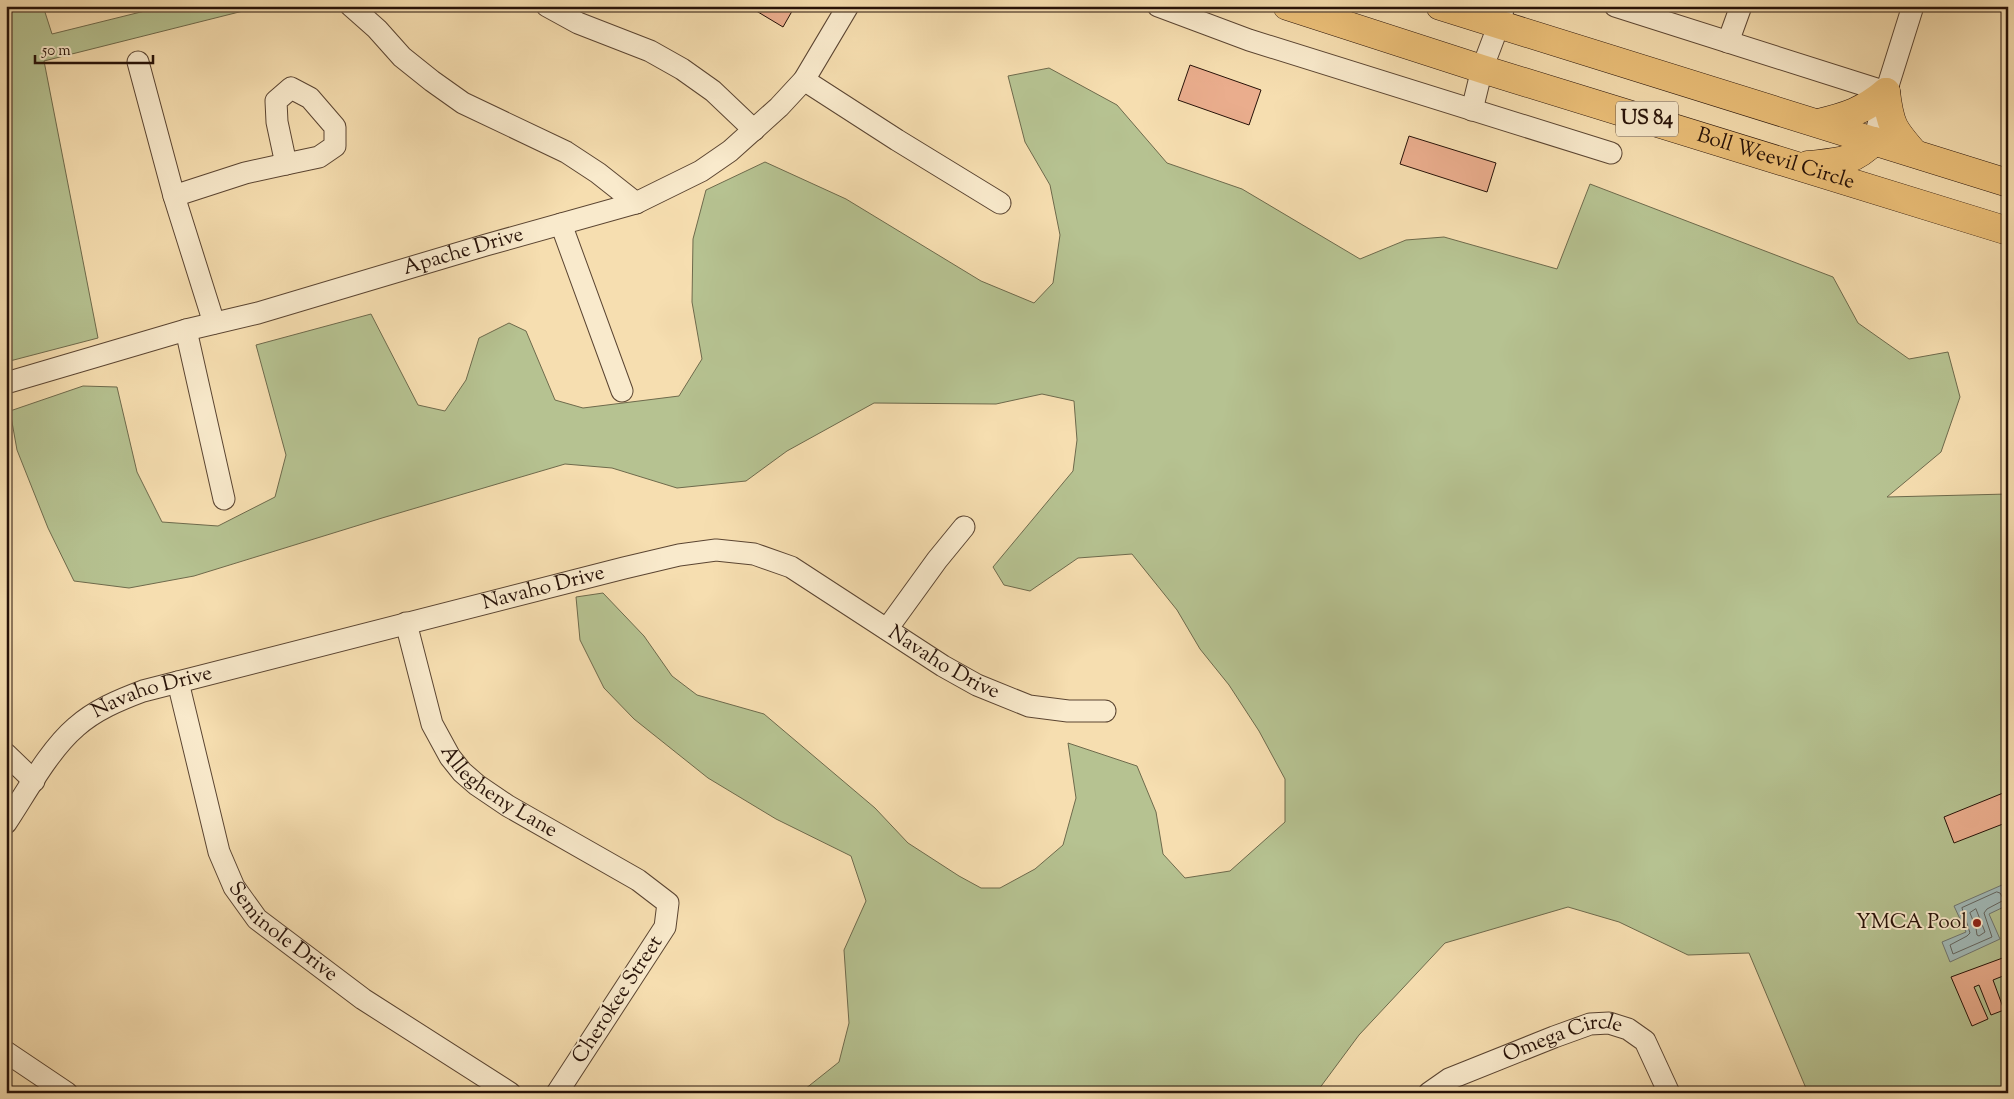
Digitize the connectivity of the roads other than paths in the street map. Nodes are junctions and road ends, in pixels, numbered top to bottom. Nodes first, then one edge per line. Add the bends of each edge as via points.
1 (351, 6) edge
2 (547, 6) edge
3 (848, 6) edge
4 (1158, 6) edge
5 (1287, 6) edge
6 (1440, 6) edge
7 (1615, 6) edge
8 (1741, 6) edge
9 (1913, 6) edge
10 (1641, 10) edge
11 (1502, 15) edge
12 (1728, 42) junction
13 (138, 62) dead end
14 (1482, 69) junction
15 (804, 80) junction
16 (1886, 92) junction
17 (1472, 110) junction
18 (1818, 124) junction
19 (754, 130) junction
20 (1874, 141) junction
21 (1611, 153) dead end
22 (1914, 153) junction
23 (286, 164) dead end
24 (1799, 166) junction
25 (2008, 183) edge
26 (174, 196) junction
27 (636, 203) junction
28 (1000, 203) dead end
29 (561, 224) junction
30 (2008, 231) edge
31 (214, 323) junction
32 (186, 330) junction
33 (6, 384) edge
34 (622, 391) dead end
35 (224, 499) dead end
36 (964, 527) dead end
37 (406, 623) junction
38 (887, 629) junction
39 (178, 682) junction
40 (1105, 711) dead end
41 (6, 754) edge
42 (34, 781) junction
43 (6, 823) edge
44 (668, 903) joint
45 (6, 1052) edge
46 (67, 1093) edge
47 (510, 1093) edge
48 (557, 1093) edge
49 (1429, 1093) edge
50 (1670, 1093) edge

1 - 27 street via 402,57 463,103 566,152
2 - 19 street via 578,23 650,51 682,69 713,91
3 - 15 street, Apache Drive
4 - 17 street via 1249,40
5 - 14 highway, Boll Weevil Circle / US 84
6 - 11 highway, US 84
7 - 10 street
8 - 12 street
9 - 16 street
10 - 12 street
11 - 14 street
11 - 18 highway, US 84
12 - 16 street
13 - 26 street
14 - 17 street
14 - 24 highway, Boll Weevil Circle / US 84
15 - 19 street, Apache Drive
15 - 28 street
16 - 18 highway via 1869,106
16 - 20 street
16 - 22 highway via 1889,117 1895,132
17 - 21 street
18 - 20 highway, US 84
19 - 27 street, Apache Drive via 701,171
20 - 22 highway, US 84
20 - 24 highway via 1863,152 1846,160
22 - 25 highway, US 84
23 - 26 street via 245,173
24 - 30 highway, Boll Weevil Circle / US 84
26 - 31 street
27 - 29 street, Apache Drive
29 - 31 street, Apache Drive
29 - 34 street
31 - 32 street, Apache Drive
32 - 33 street, Apache Drive
32 - 35 street
36 - 38 street
37 - 38 street, Navaho Drive via 679,555 716,550 754,554 791,567
37 - 39 street, Navaho Drive
37 - 44 street, Allegheny Lane via 432,724 462,772 508,806 630,875
38 - 40 street, Navaho Drive via 968,680 1029,706
39 - 42 street, Navaho Drive via 143,690 92,715 75,728
39 - 47 street, Seminole Drive via 219,852 234,887 257,919 363,999
41 - 42 street
42 - 43 street, Navaho Drive
44 - 48 street, Cherokee Street via 665,926
45 - 46 street
49 - 50 street, Omega Circle via 1449,1079 1554,1037 1590,1024 1609,1023 1628,1029 1645,1041

